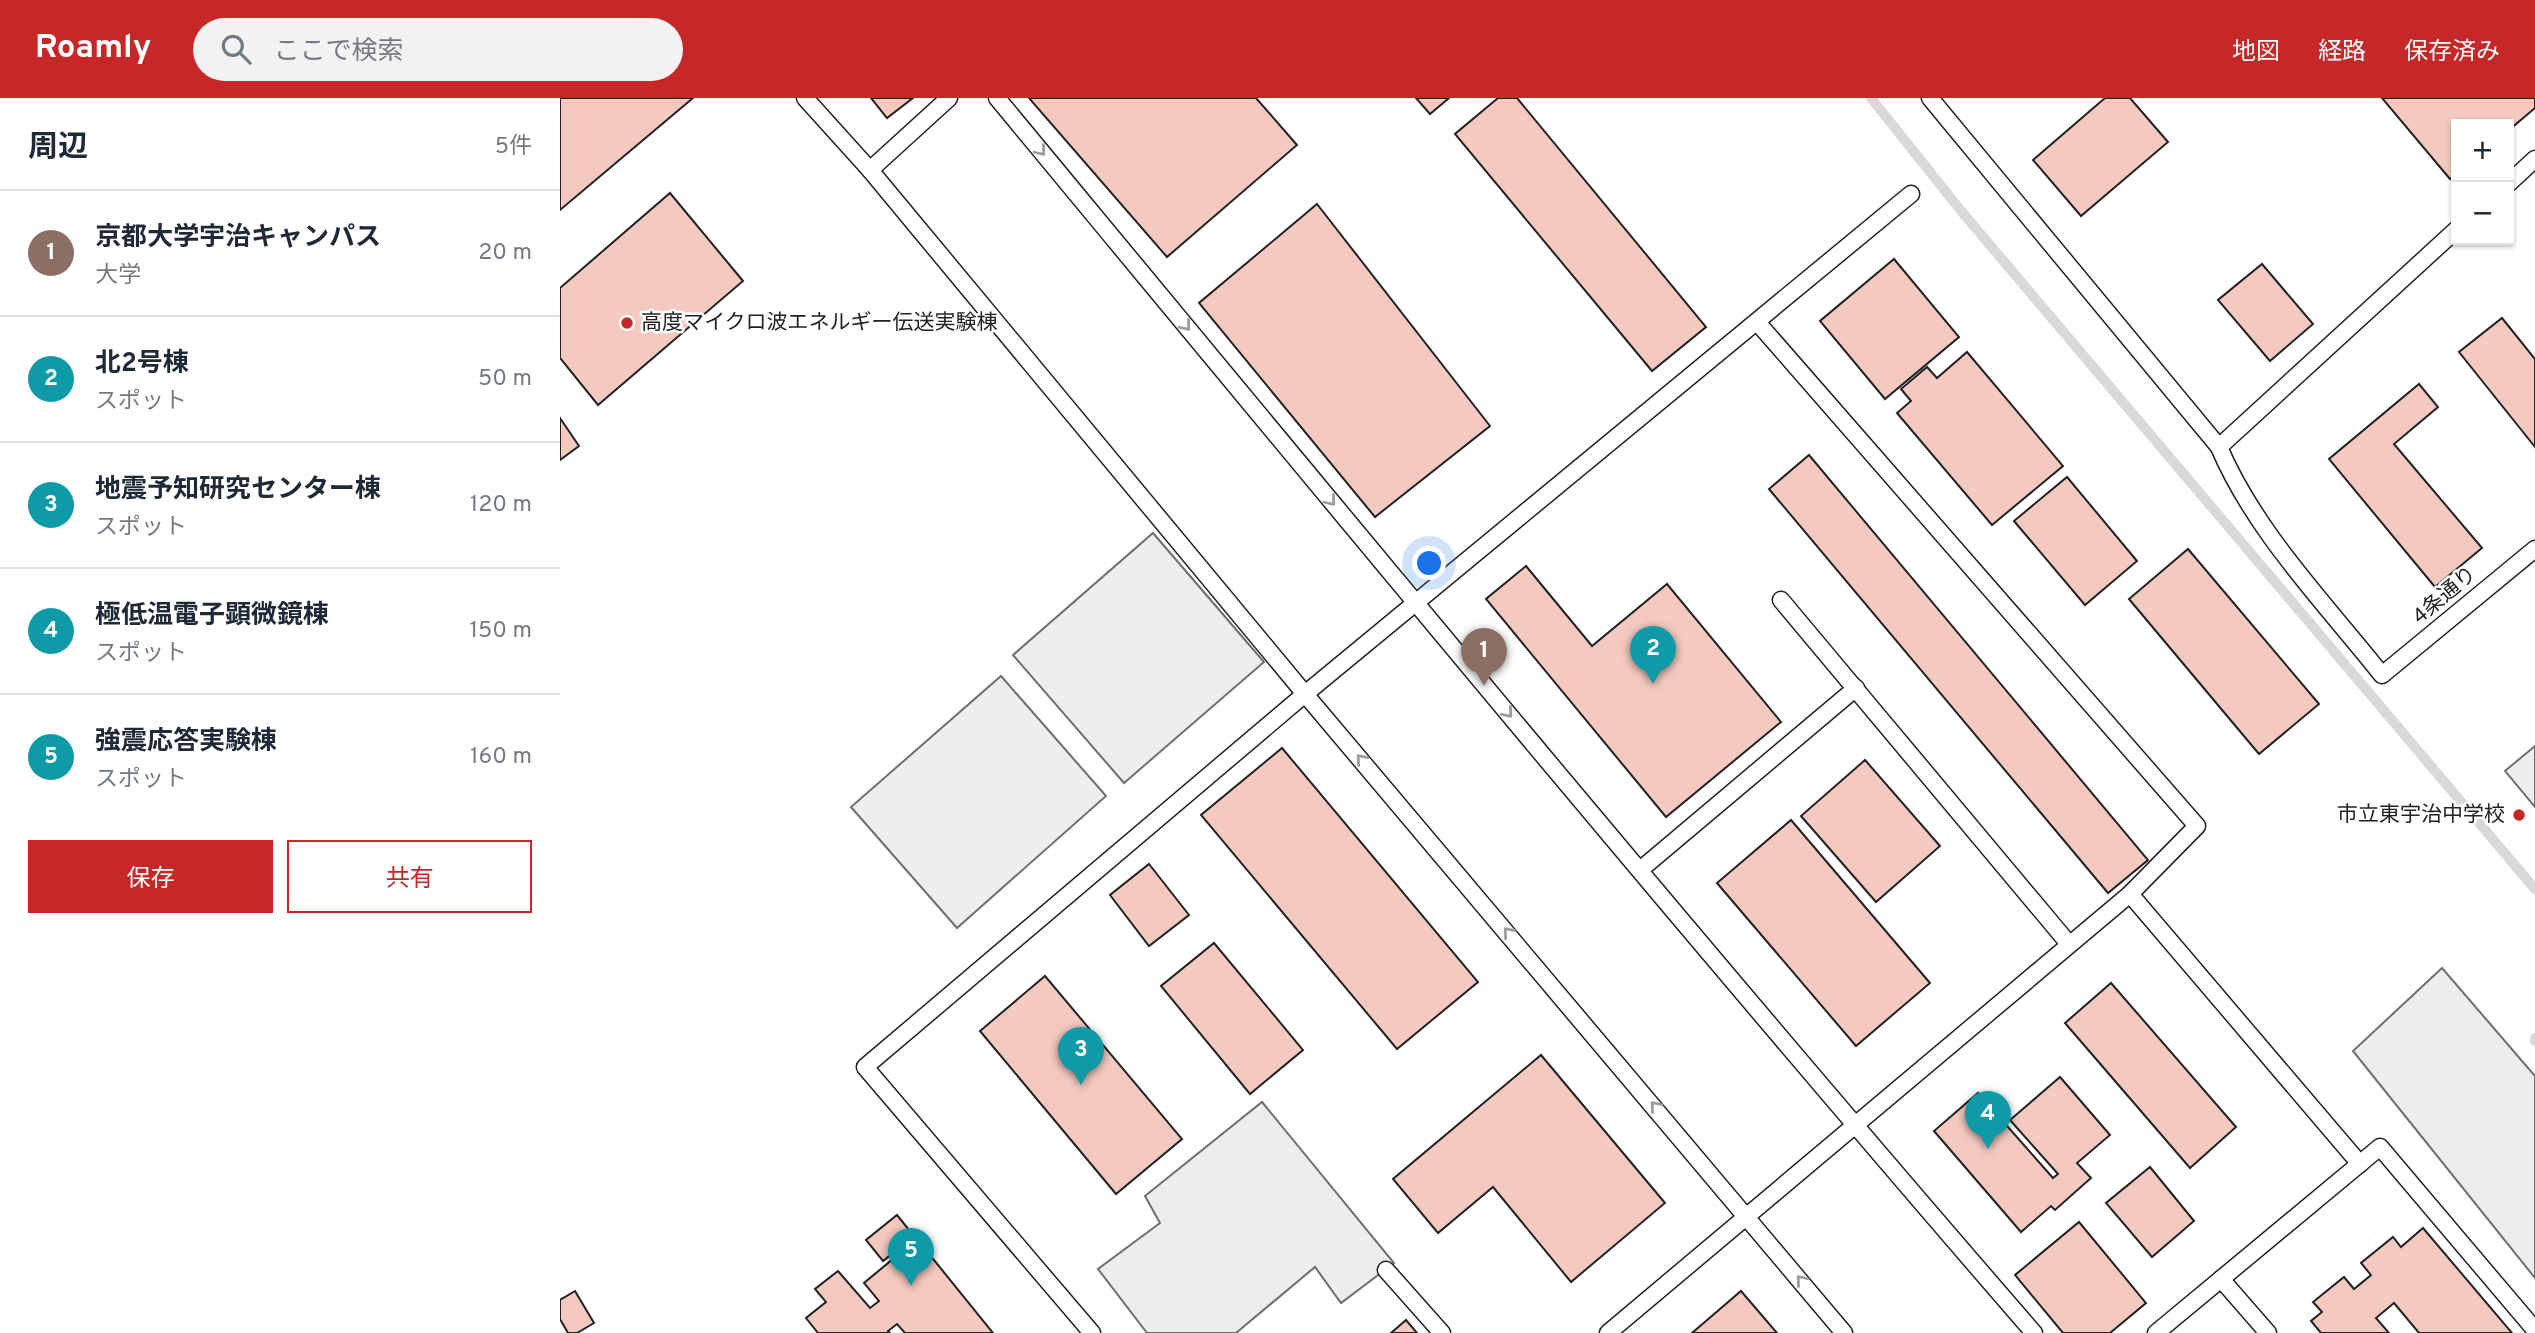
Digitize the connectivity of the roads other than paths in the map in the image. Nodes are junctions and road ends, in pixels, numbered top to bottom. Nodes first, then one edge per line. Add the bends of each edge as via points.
1 (805, 98) edge
2 (949, 98) edge
3 (997, 98) edge
4 (1930, 98) edge
5 (2535, 159) edge
6 (870, 170) junction
7 (2510, 182) edge
8 (1911, 194) dead end
9 (2451, 235) edge
10 (1757, 322) junction
11 (2219, 447) junction
12 (2535, 549) edge
13 (1781, 600) dead end
14 (1416, 604) junction
15 (1856, 688) junction
16 (1305, 694) junction
17 (1640, 870) junction
18 (2130, 894) junction
19 (2069, 944) junction
20 (1854, 1125) junction
21 (2360, 1164) junction
22 (1747, 1216) junction
23 (1386, 1270) dead end
24 (2221, 1279) junction
25 (2535, 1330) edge
26 (1092, 1333) edge
27 (1442, 1333) edge
28 (1608, 1333) edge
29 (1844, 1333) edge
30 (2034, 1333) edge
31 (2156, 1333) edge
32 (2268, 1333) edge

1 - 6 lane
2 - 6 lane
3 -> 14 lane
4 - 11 lane
5 - 7 lane
6 - 16 lane
8 - 10 lane
9 - 11 lane
10 - 14 lane
10 - 18 lane via 2197,827
11 - 12 lane, 4条通り via 2249,505 2382,676
13 - 15 lane
14 - 16 lane
14 -> 17 lane
15 - 17 lane
15 - 19 lane
22 -> 16 lane
16 - 26 lane via 864,1067
17 - 20 lane
18 - 19 lane
18 - 21 lane
19 - 20 lane
20 - 22 lane
20 - 30 lane
21 - 24 lane
21 - 25 lane via 2380,1147
22 - 28 lane
29 -> 22 lane
23 - 27 lane
24 - 31 lane
24 - 32 lane

